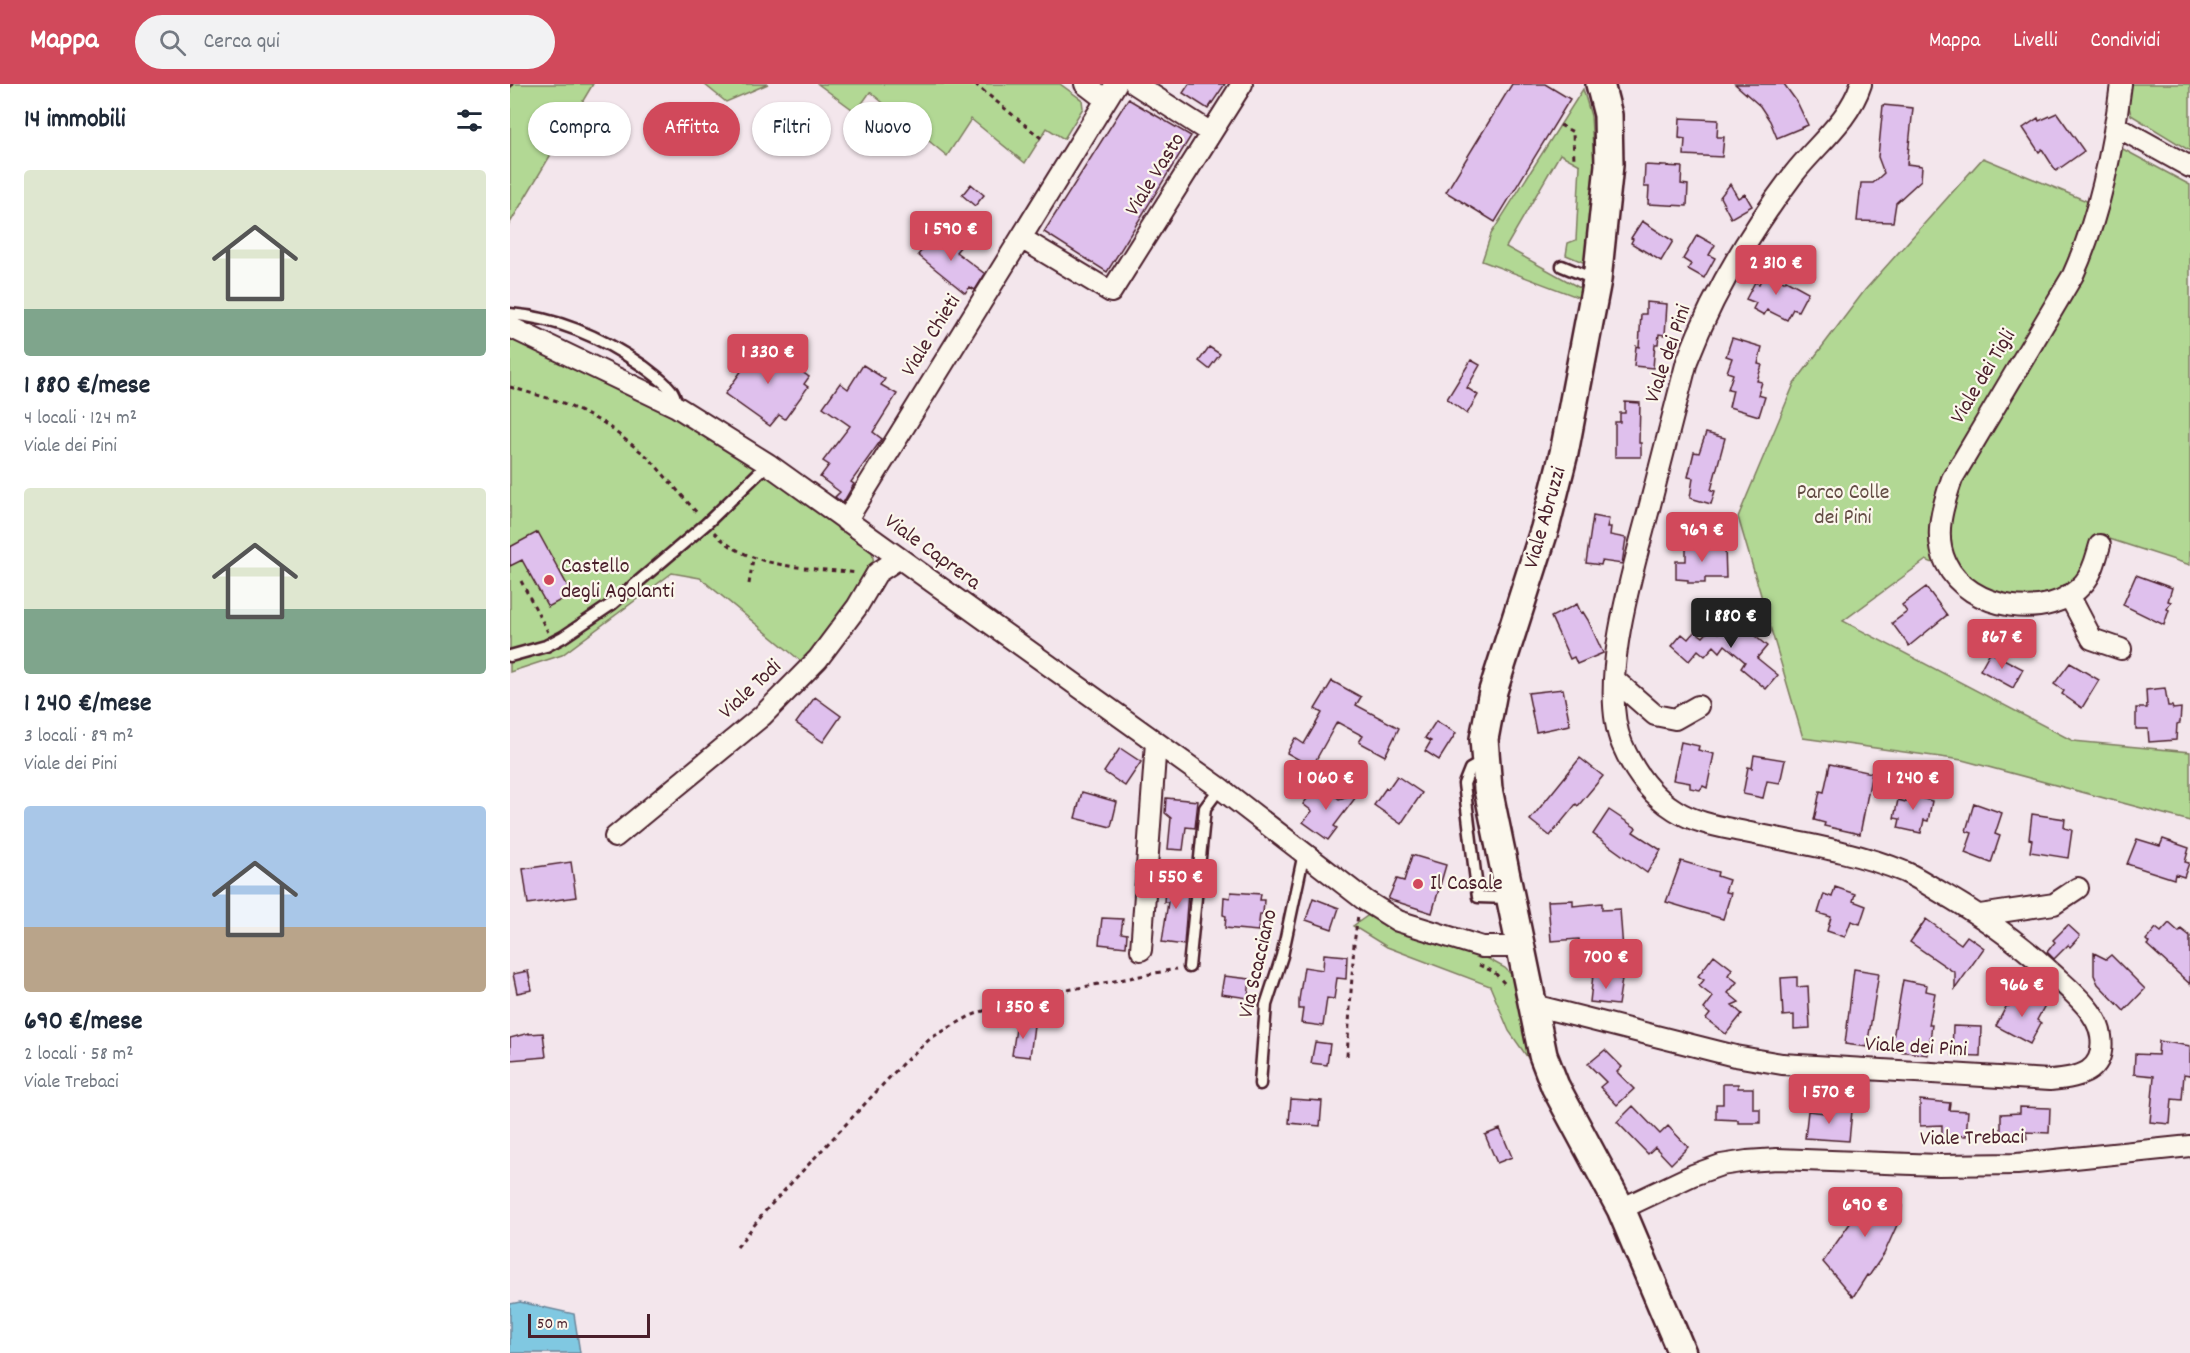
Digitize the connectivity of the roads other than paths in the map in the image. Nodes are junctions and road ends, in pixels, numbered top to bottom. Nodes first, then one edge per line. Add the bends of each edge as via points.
1 (1085, 84) edge
2 (1135, 84) edge
3 (1242, 84) edge
4 (1600, 84) edge
5 (1862, 84) edge
6 (2121, 84) edge
7 (1111, 92) edge
8 (2116, 126) junction
9 (1211, 133) junction
10 (2190, 167) edge
11 (1021, 238) junction
12 (1562, 266) dead end
13 (1597, 280) junction
14 (510, 314) edge
15 (510, 327) edge
16 (616, 334) dead end
17 (607, 343) junction
18 (677, 407) junction
19 (768, 464) junction
20 (846, 521) junction
21 (2100, 545) dead end
22 (898, 559) junction
23 (2069, 596) junction
24 (550, 635) road end
25 (563, 637) junction
26 (2121, 649) dead end
27 (510, 656) edge
28 (1615, 680) junction
29 (1698, 706) dead end
30 (1156, 742) junction
31 (1220, 788) junction
32 (615, 837) dead end
33 (1304, 853) junction
34 (2078, 888) dead end
35 (1980, 915) junction
36 (1521, 946) junction
37 (1141, 950) dead end
38 (1189, 967) road end
39 (1533, 1005) junction
40 (1260, 1084) dead end
41 (2190, 1146) edge
42 (1621, 1209) junction
43 (1682, 1353) edge

1 - 7 street
2 - 9 street
3 - 9 street, Viale Vasto
4 - 13 street, Viale Abruzzi via 1608,115 1610,165
5 - 28 street, Viale dei Pini via 1845,116 1795,172 1752,232 1701,325 1687,361 1627,594
6 - 8 street, Viale dei Tigli
7 - 11 street, Viale Chieti
8 - 10 street
8 - 23 street, Viale dei Tigli via 2086,247 1952,479 1941,511 1940,538 1946,563 1963,585 1991,602 2020,607 2048,604
9 - 11 street, Viale Vasto via 1112,292
11 - 20 street, Viale Chieti
12 - 13 lane
13 - 36 street, Viale Abruzzi via 1564,453 1545,528 1493,691 1484,739 1488,789
14 - 17 lane via 568,326
15 - 18 street, Viale Caprera
16 - 17 lane
17 - 18 lane via 673,391
18 - 19 street, Viale Caprera
19 - 20 street, Viale Caprera
19 - 25 lane via 706,524 612,604
20 - 22 street, Viale Caprera
21 - 23 street via 2084,583
22 - 30 street, Viale Caprera
22 - 32 street, Viale Todi via 877,573 818,659 770,708
23 - 26 street via 2092,639
24 - 25 lane
25 - 27 lane
28 - 29 street via 1654,715 1675,719
28 - 35 street, Viale dei Pini via 1614,713 1621,742 1633,767 1653,792 1676,811 1705,823 1864,858 1906,872
30 - 31 street, Viale Caprera
30 - 37 street
31 - 33 street, Viale Caprera
31 - 38 lane via 1205,808
33 - 36 street, Viale Caprera via 1363,905 1398,921 1482,947
33 - 40 lane, Via Scacciano via 1282,956 1266,1005
34 - 35 street via 2054,904
35 - 39 street, Viale dei Pini via 2040,962 2094,1018 2101,1035 2100,1054 2093,1068 2075,1078 2050,1080 1782,1064 1735,1056
36 - 39 street, Viale Abruzzi
39 - 42 street, Viale Abruzzi via 1555,1086
41 - 42 street, Viale Trebaci via 2017,1164 1747,1161 1693,1175
42 - 43 street, Viale Abruzzi

